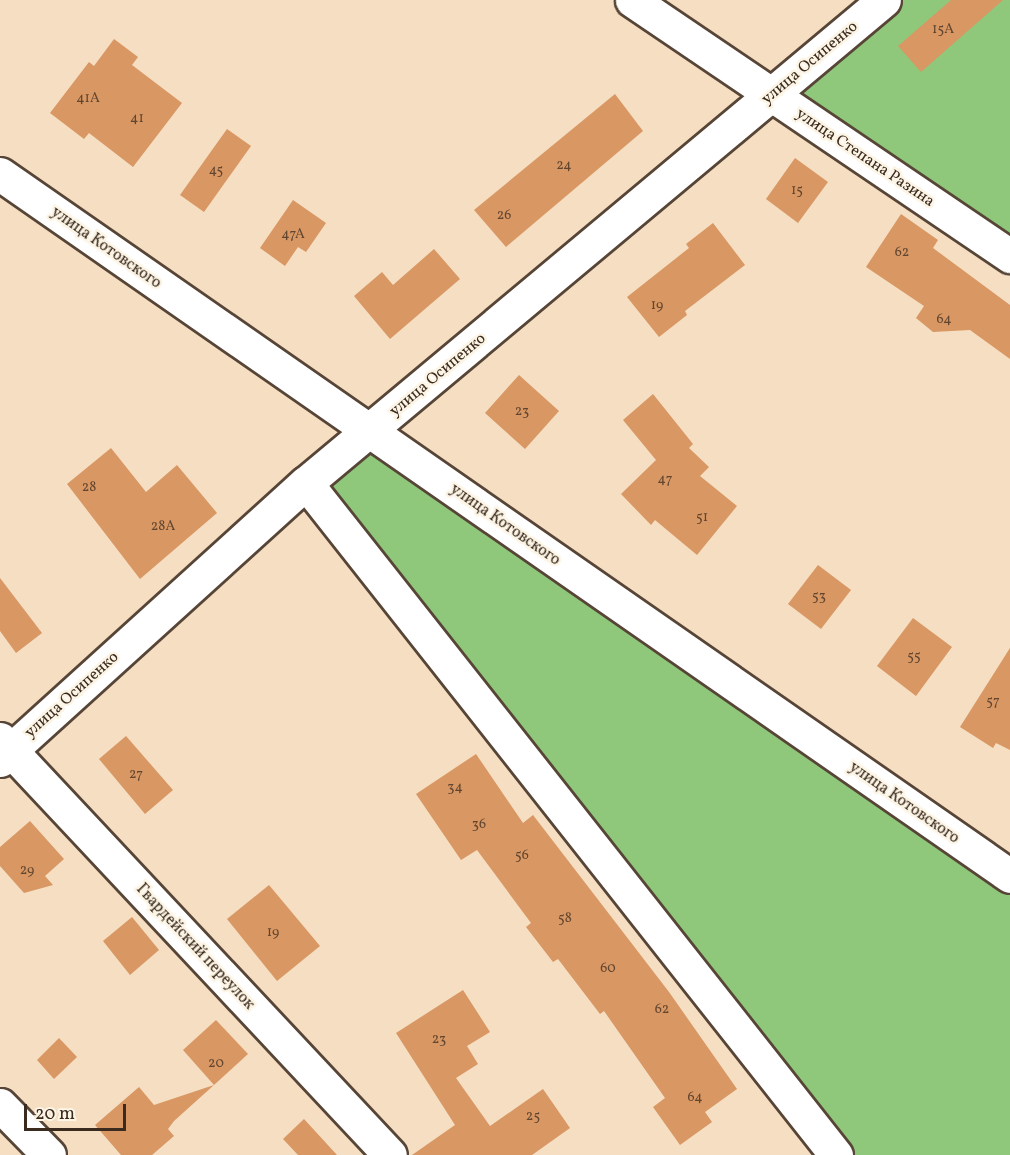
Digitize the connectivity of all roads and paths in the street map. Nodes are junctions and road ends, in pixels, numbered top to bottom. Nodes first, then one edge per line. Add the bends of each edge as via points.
1 (632, 0) edge
2 (884, 0) edge
3 (772, 96) junction
4 (0, 174) edge
5 (1010, 256) edge
6 (370, 432) junction
7 (306, 483) junction
8 (4, 750) edge
9 (1010, 876) edge
10 (0, 1105) edge
11 (49, 1155) edge
12 (390, 1155) edge
13 (836, 1155) edge

1 - 3 street, улица Степана Разина
2 - 3 street, улица Осипенко
3 - 5 street, улица Степана Разина
3 - 6 street, улица Осипенко
4 - 6 street, улица Котовского
6 - 7 street, улица Осипенко
6 - 9 street, улица Котовского
7 - 8 street, улица Осипенко
7 - 13 street
8 - 12 street, Гвардейский переулок
10 - 11 street

